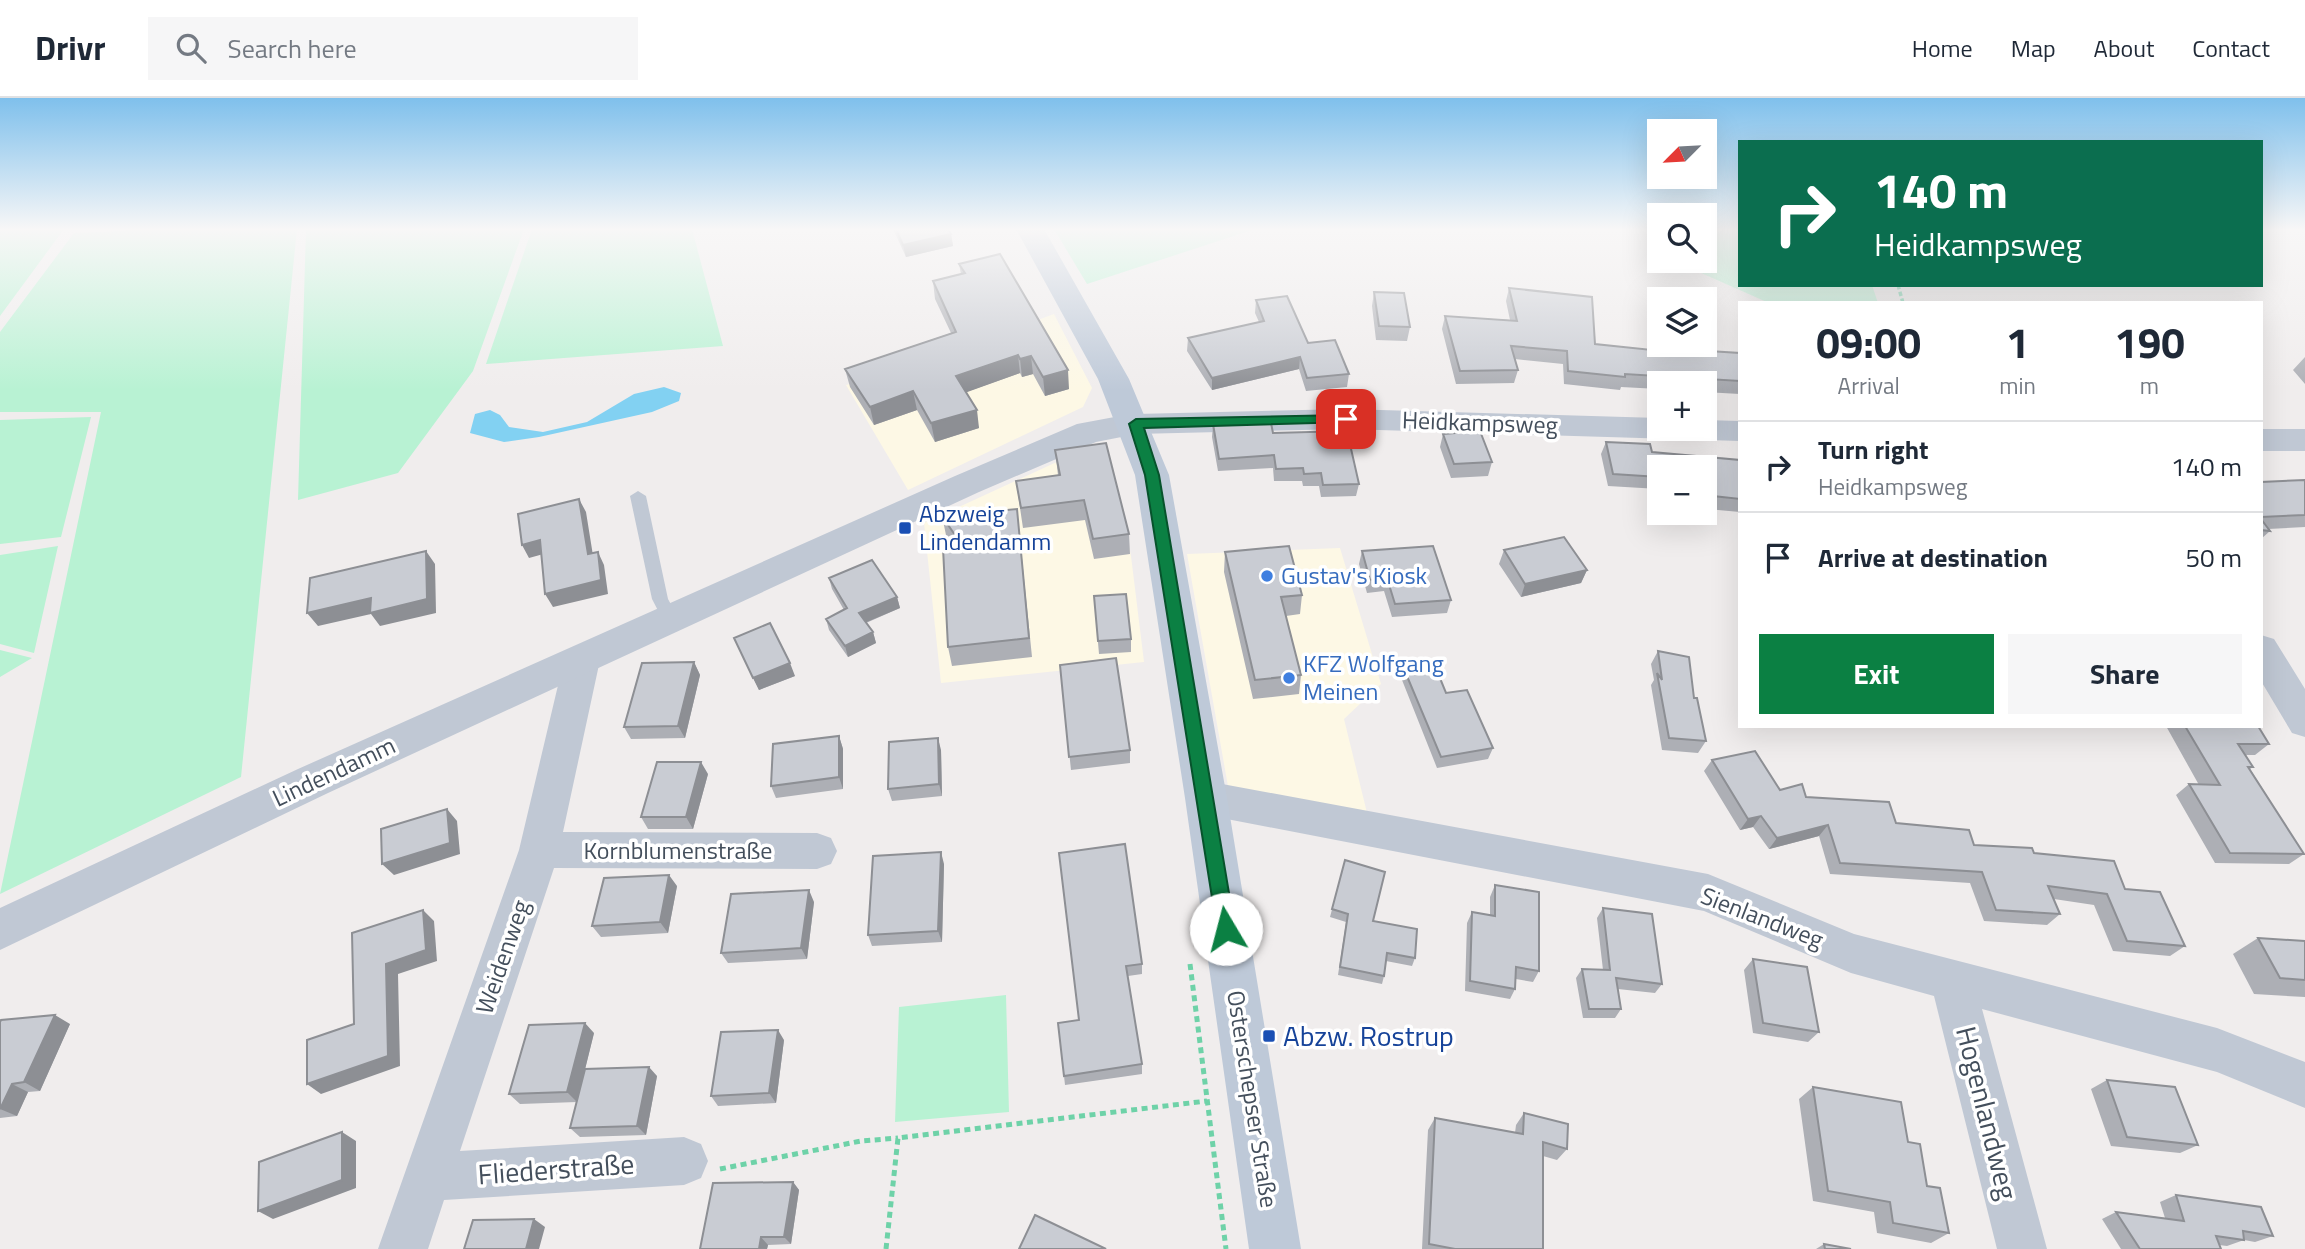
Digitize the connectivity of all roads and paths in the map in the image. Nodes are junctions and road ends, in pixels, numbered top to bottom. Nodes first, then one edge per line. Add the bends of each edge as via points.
1 (1059, 283) edge
2 (1136, 424) junction
3 (1738, 431) edge
4 (2263, 440) edge
5 (2305, 440) edge
6 (638, 496) dead end
7 (671, 619) junction
8 (2263, 652) edge
9 (582, 660) junction
10 (2305, 722) edge
11 (1206, 798) junction
12 (539, 850) junction
13 (817, 851) dead end
14 (0, 930) edge
15 (1952, 978) junction
16 (2305, 1085) edge
17 (1207, 1101) dead end
18 (898, 1138) junction
19 (684, 1161) joint
20 (428, 1177) junction
21 (402, 1249) edge
22 (887, 1249) edge
23 (1275, 1249) edge
24 (2022, 1249) edge

1 - 2 main road, Osterschepser Straße
2 - 3 street, Heidkampsweg via 1346,419
2 - 7 street, Lindendamm via 1089,432
2 - 11 main road, Osterschepser Straße via 1152,475
4 - 5 street
6 - 7 lane via 660,600
7 - 9 street, Lindendamm
8 - 10 street
9 - 12 street, Weidenweg
9 - 14 street, Lindendamm
11 - 15 street, Sienlandweg via 1708,893 1851,953
11 - 23 main road, Osterschepser Straße
12 - 13 street, Kornblumenstraße
12 - 20 street, Weidenweg
15 - 16 street, Sienlandweg via 2217,1050
15 - 24 street, Hogenlandweg
17 - 18 path
18 - 19 path via 861,1141 722,1170
18 - 22 path
19 - 20 street, Fliederstraße
20 - 21 street, Weidenweg

